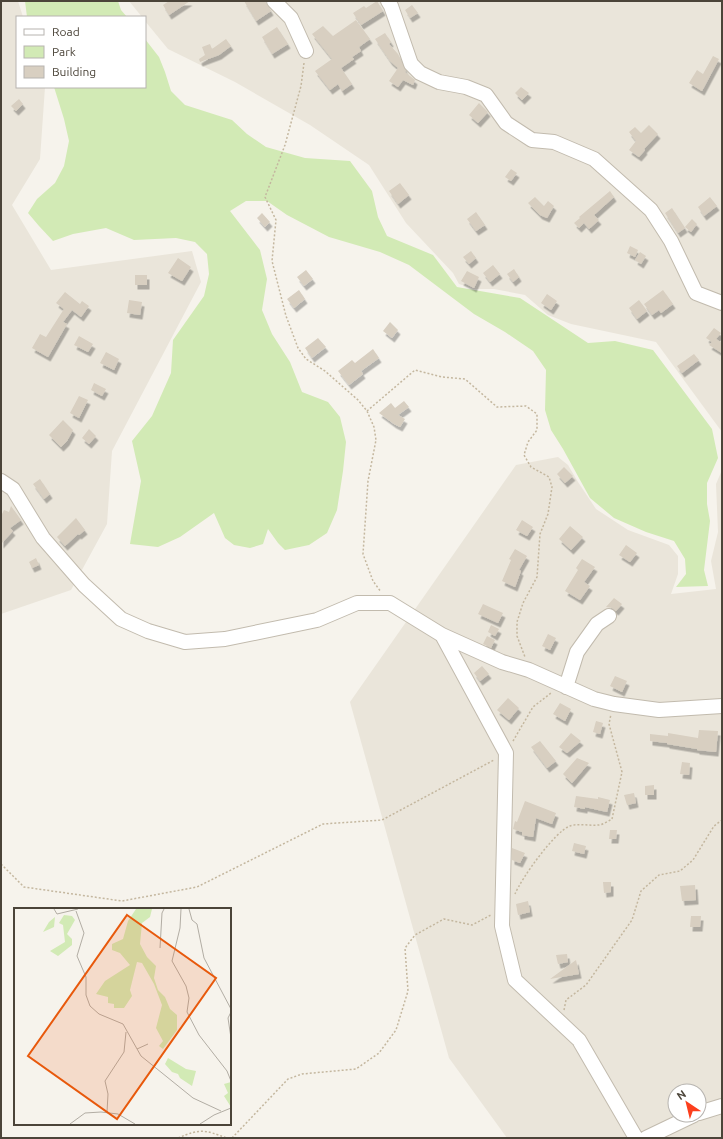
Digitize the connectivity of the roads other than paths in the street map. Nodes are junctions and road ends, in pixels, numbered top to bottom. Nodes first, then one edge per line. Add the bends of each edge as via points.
1 (274, 1) edge
2 (388, 1) edge
3 (306, 51) road end
4 (722, 303) edge
5 (1, 481) edge
6 (609, 616) dead end
7 (442, 635) junction
8 (566, 686) junction
9 (722, 706) edge
10 (722, 1106) edge
11 (707, 1111) edge
12 (677, 1123) edge
13 (636, 1138) edge
14 (646, 1138) edge

1 - 3 street via 291,18
2 - 4 street via 392,6 411,64 420,73 439,82 466,87 486,95 506,123 532,140 554,142 594,159 651,210 671,241 696,293
5 - 7 street via 13,489 43,538 84,585 121,619 148,631 185,642 225,639 317,620 357,603 390,603
6 - 8 street via 597,624 577,652
7 - 8 street via 502,662
7 - 13 street via 506,753 502,926 515,980 579,1040
8 - 9 street via 594,699 659,710
10 - 11 street
12 - 14 street

